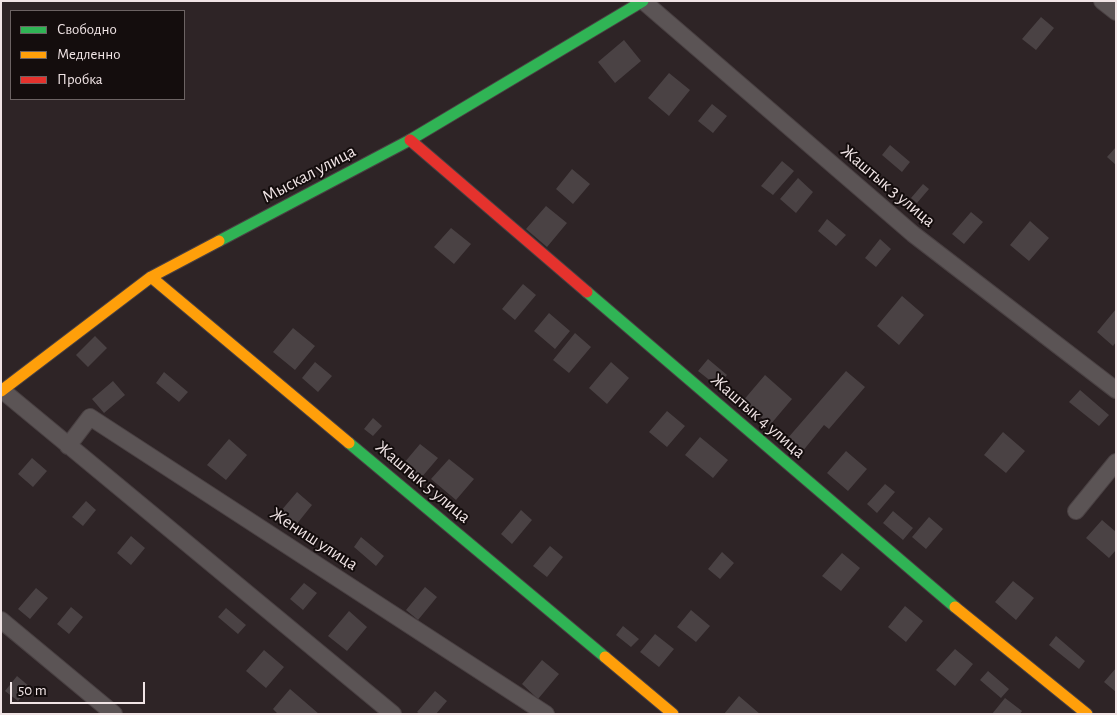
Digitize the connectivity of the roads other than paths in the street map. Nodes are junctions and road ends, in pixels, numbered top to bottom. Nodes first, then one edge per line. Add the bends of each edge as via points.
1 (643, 1) edge
2 (1102, 1) edge
3 (1116, 12) edge
4 (410, 140) junction
5 (151, 277) junction
6 (1116, 390) edge
7 (2, 391) edge
8 (68, 446) junction
9 (1116, 462) edge
10 (1076, 511) dead end
11 (1, 620) edge
12 (114, 714) edge
13 (393, 714) edge
14 (546, 714) edge
15 (673, 714) edge
16 (1087, 714) edge

1 - 4 street, Мыскал улица
1 - 6 street, Жаштык 3 улица via 913,234
2 - 3 street
4 - 5 street, Мыскал улица
4 - 16 street, Жаштык 4 улица via 965,616
5 - 7 street, Мыскал улица
5 - 15 street, Жаштык 5 улица
7 - 8 street
8 - 13 street
8 - 14 street, Жениш улица via 90,417
9 - 10 street
11 - 12 street

